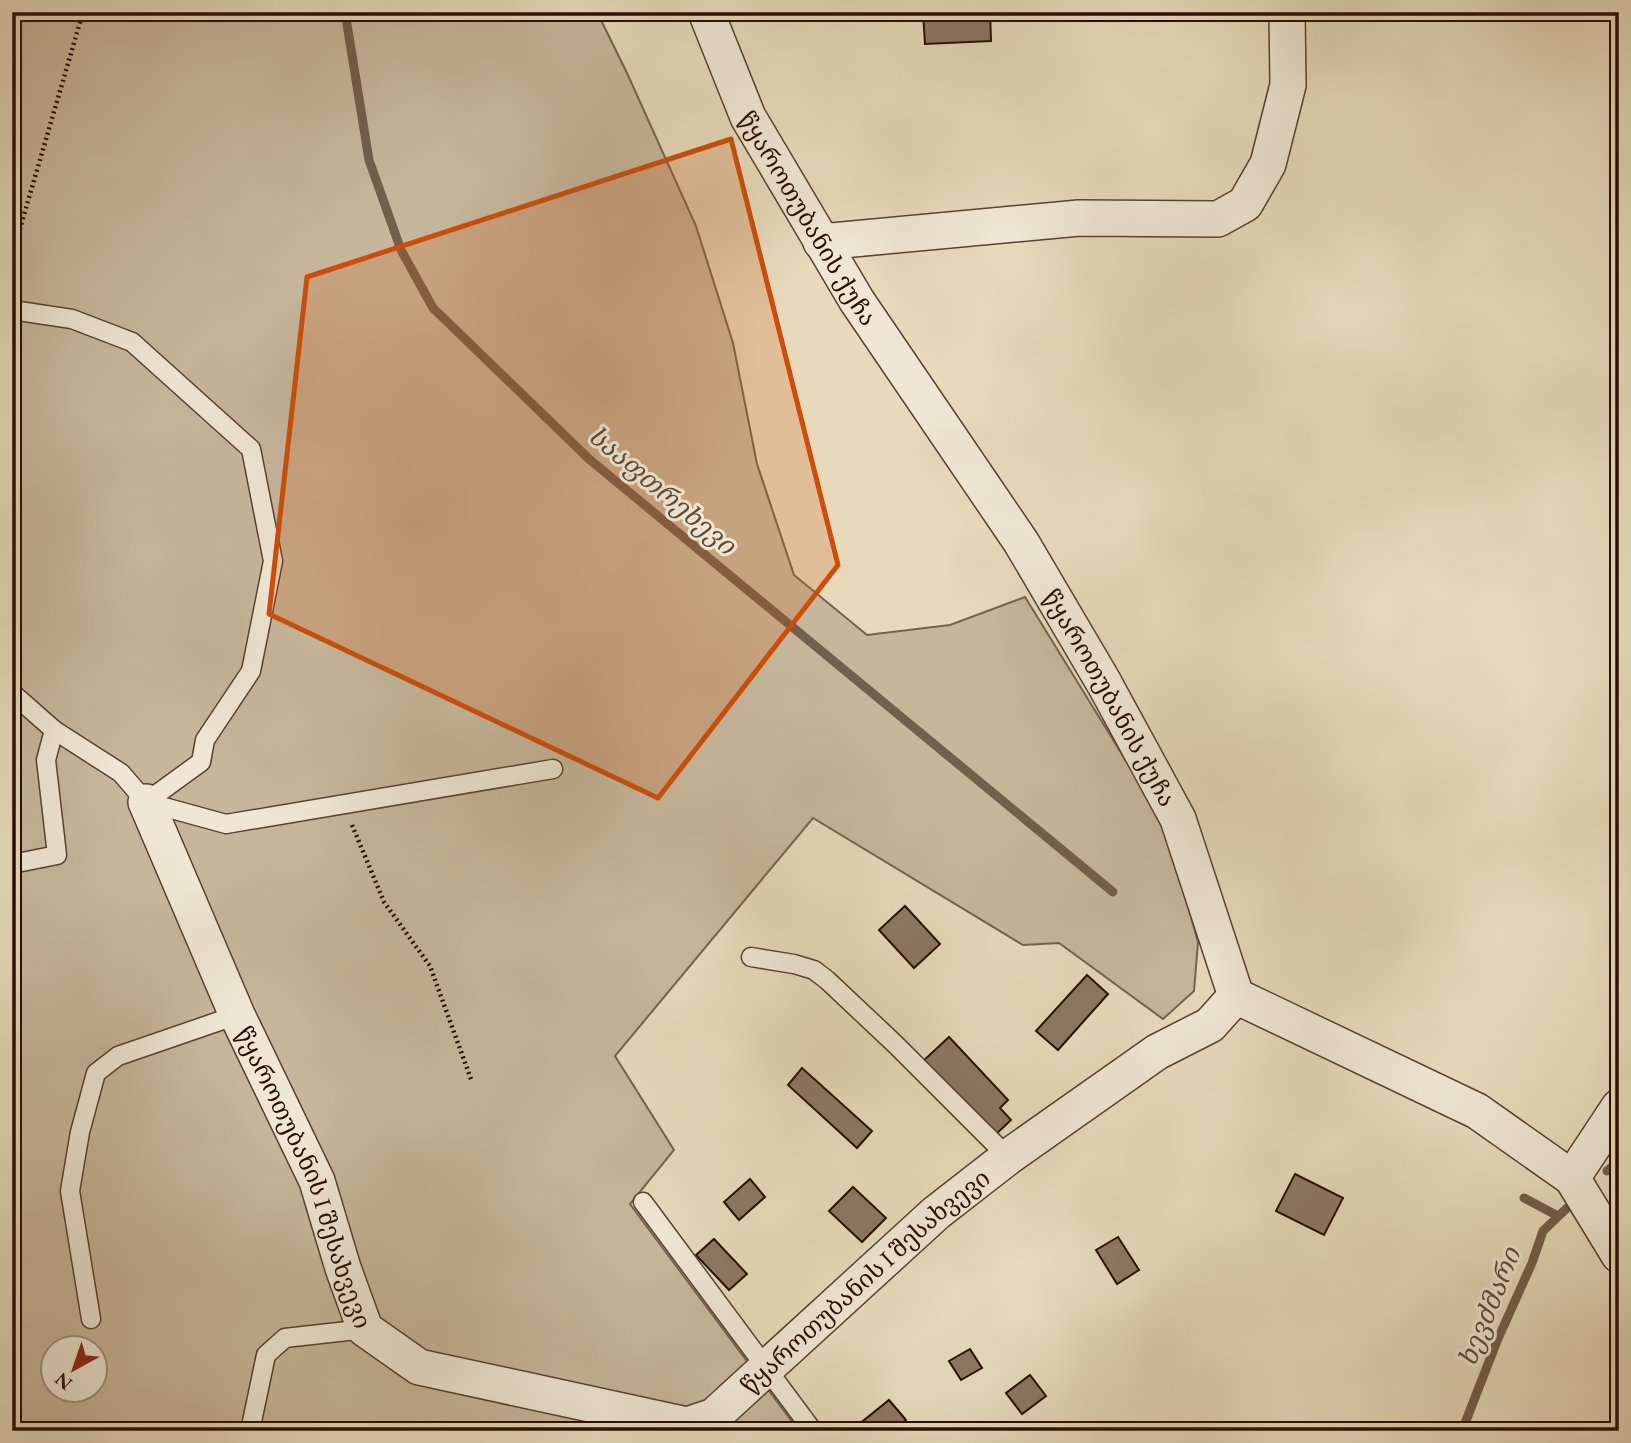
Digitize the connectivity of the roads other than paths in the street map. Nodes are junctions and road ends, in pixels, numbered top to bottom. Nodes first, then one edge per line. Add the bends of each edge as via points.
1 (705, 12) edge
2 (1287, 12) edge
3 (821, 242) junction
4 (12, 310) edge
5 (12, 693) edge
6 (54, 730) junction
7 (553, 769) dead end
8 (145, 802) junction
9 (12, 864) edge
10 (751, 957) dead end
11 (1236, 996) junction
12 (237, 1015) junction
13 (1619, 1107) edge
14 (1008, 1157) junction
15 (1572, 1178) junction
16 (643, 1202) dead end
17 (1619, 1255) edge
18 (92, 1320) dead end
19 (365, 1329) junction
20 (766, 1368) junction
21 (684, 1428) edge
22 (250, 1431) edge
23 (813, 1431) edge

1 - 3 street, წყაროთუბანის ქუჩა via 748,117
2 - 3 street via 1288,85 1268,164 1245,205 1218,219 1079,218
3 - 11 street, წყაროთუბანის ქუჩა via 1021,542 1104,683 1178,819
4 - 8 lane via 72,318 132,342 251,449 273,561 251,671 205,740 201,762
5 - 6 lane
6 - 8 lane via 121,773
6 - 9 lane via 46,760 57,855
7 - 8 lane via 226,824
8 - 12 street, წყაროთუბანის I შესახვევი
10 - 14 lane via 814,970 827,980
11 - 14 street, წყაროთუბანის I შესახვევი via 1210,1025 1157,1052
11 - 15 street via 1477,1111
12 - 18 lane via 118,1056 96,1073 70,1191
12 - 19 street, წყაროთუბანის I შესახვევი via 317,1181
13 - 15 street
14 - 20 street, წყაროთუბანის I შესახვევი via 936,1213
15 - 17 street
16 - 20 lane
19 - 21 street, წყაროთუბანის I შესახვევი via 419,1367
19 - 22 lane via 285,1338 266,1355
20 - 21 street, წყაროთუბანის I შესახვევი via 714,1416
20 - 23 lane

